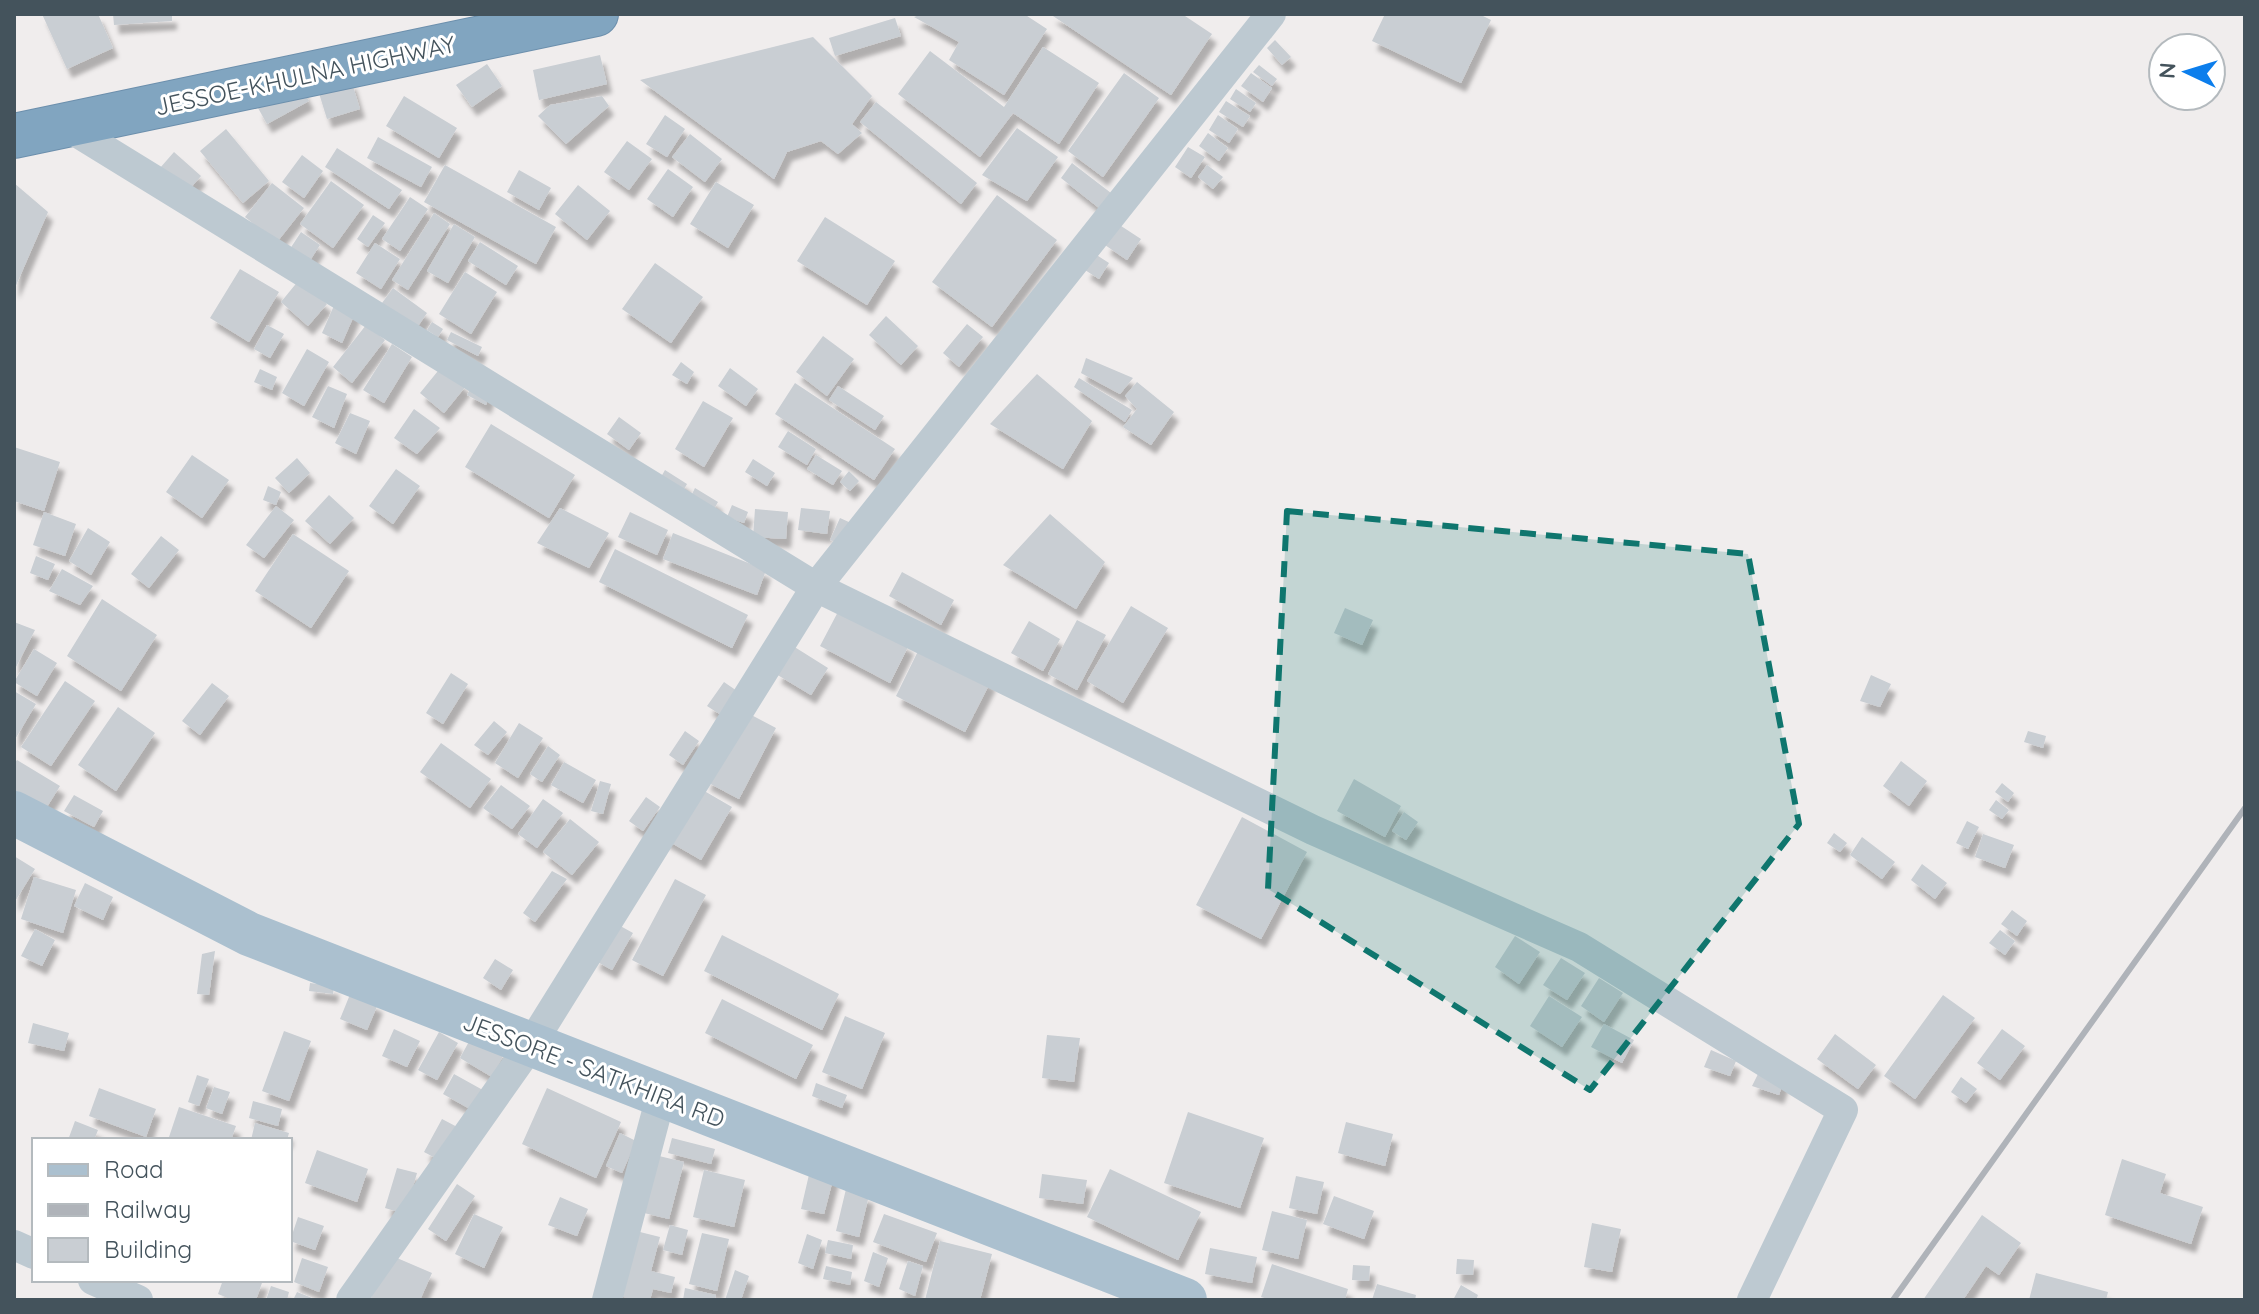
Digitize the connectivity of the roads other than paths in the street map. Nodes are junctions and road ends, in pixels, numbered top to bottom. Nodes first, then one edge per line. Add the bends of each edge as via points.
1 (596, 14) edge
2 (1271, 14) edge
3 (65, 125) junction
4 (14, 136) edge
5 (816, 587) junction
6 (14, 813) edge
7 (530, 1046) junction
8 (661, 1096) junction
9 (98, 1282) edge
10 (1112, 1286) edge
11 (138, 1300) edge
12 (351, 1300) edge
13 (607, 1300) edge
14 (1185, 1300) edge
15 (1752, 1300) edge

1 - 3 highway, JESSOE-KHULNA HIGHWAY
2 - 5 street
3 - 4 highway, JESSOE-KHULNA HIGHWAY
3 - 5 street
5 - 7 street
5 - 15 street via 1313,830 1579,947 1843,1110
6 - 7 main road, JESSORE - SATKHIRA RD via 249,934
7 - 8 main road, JESSORE - SATKHIRA RD
7 - 12 street
8 - 10 main road, JESSORE - SATKHIRA RD
8 - 13 street
9 - 11 street
10 - 14 main road, JESSORE - SATKHIRA RD

